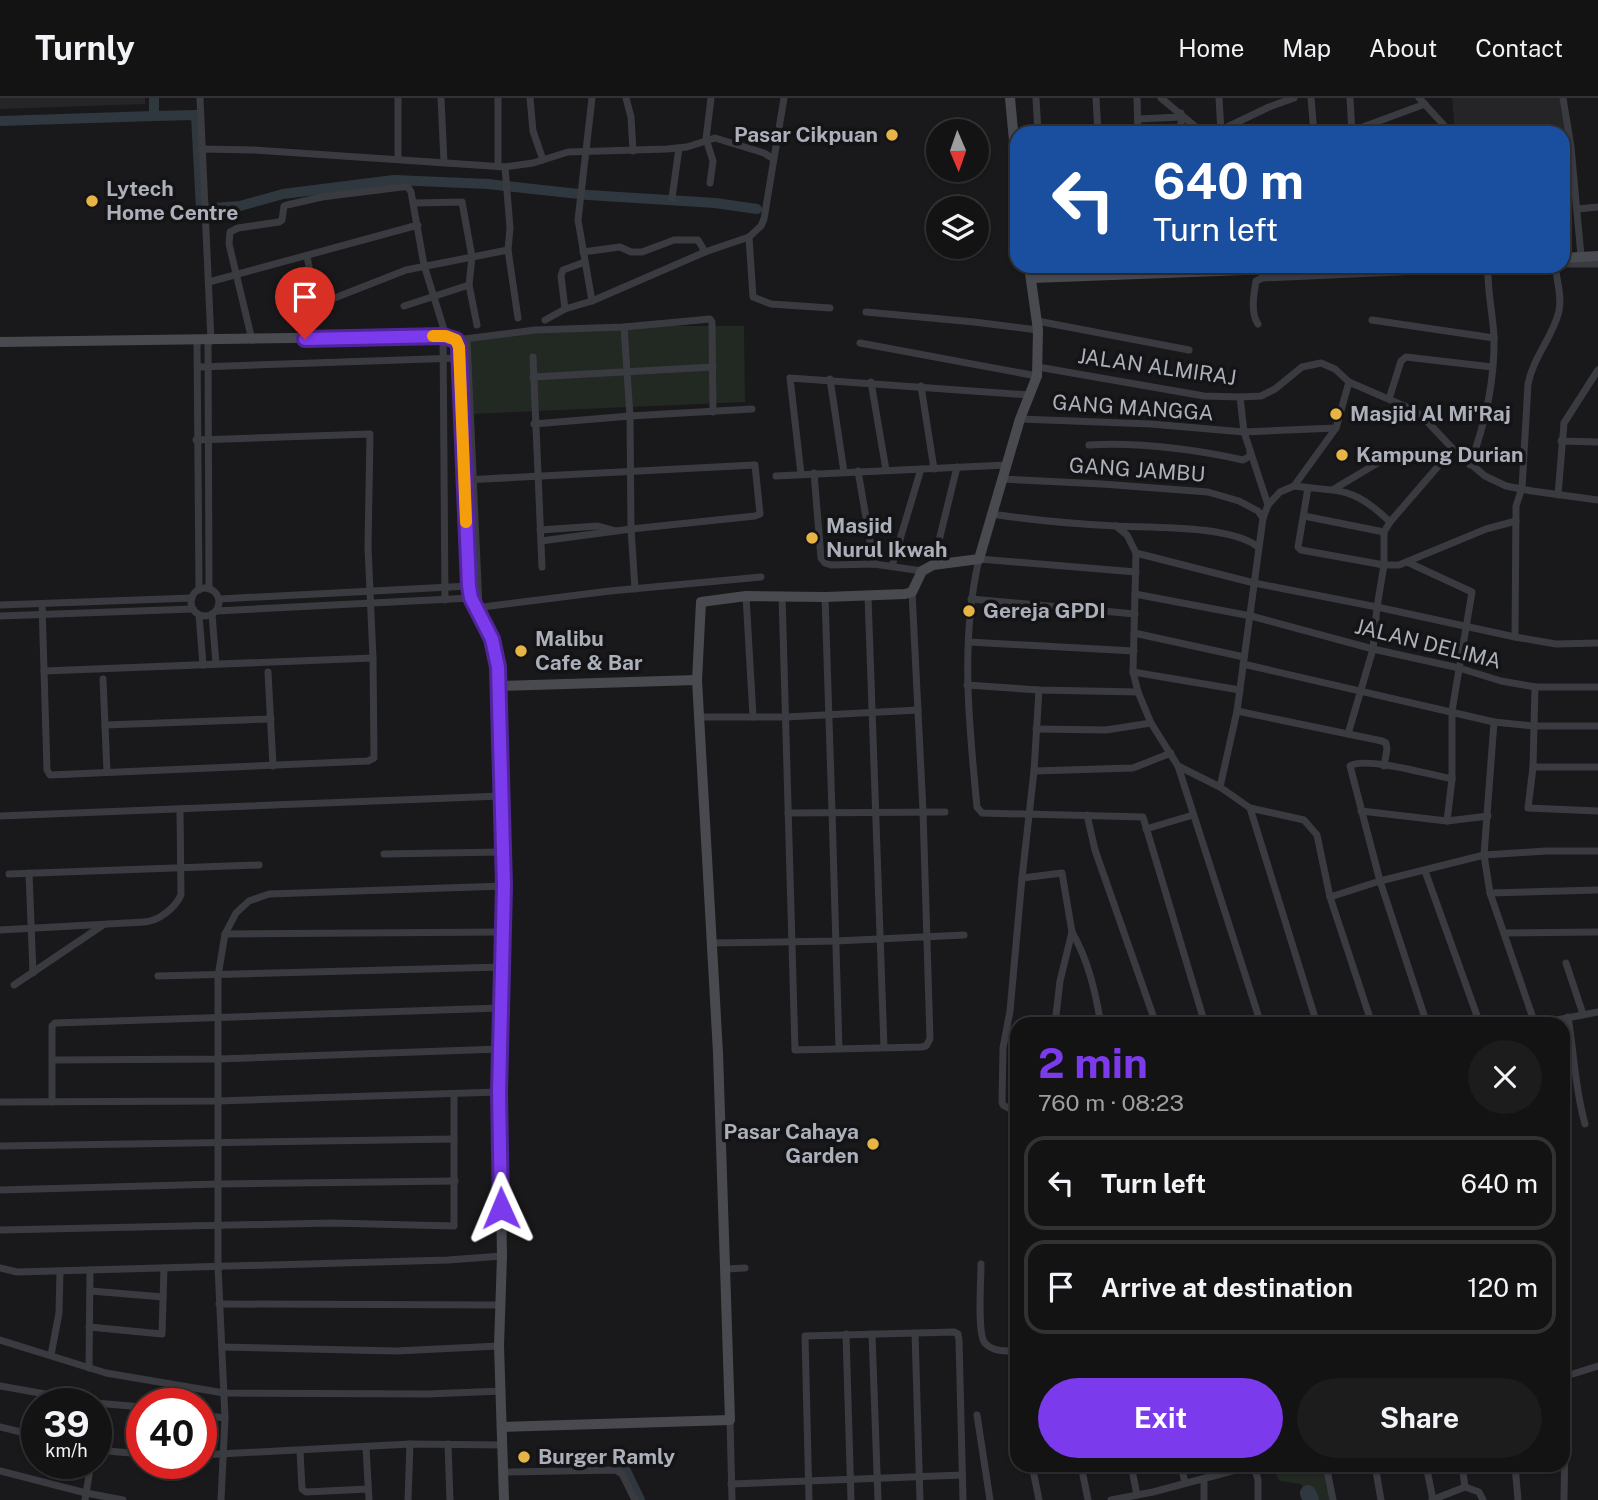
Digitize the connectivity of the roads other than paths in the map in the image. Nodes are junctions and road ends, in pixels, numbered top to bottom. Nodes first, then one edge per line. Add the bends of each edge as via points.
1 (200, 98) edge
2 (398, 98) edge
3 (441, 98) edge
4 (498, 98) edge
5 (530, 98) edge
6 (592, 98) edge
7 (626, 98) edge
8 (711, 98) edge
9 (784, 98) edge
10 (1010, 98) edge
11 (1036, 98) edge
12 (1096, 98) edge
13 (1137, 98) edge
14 (1161, 98) edge
15 (1219, 98) edge
16 (1294, 98) edge
17 (1311, 98) edge
18 (1350, 98) edge
19 (1563, 98) edge
20 (1422, 101) edge
21 (1181, 115) junction
22 (1138, 119) junction
23 (1374, 124) joint
24 (1013, 126) edge
25 (1038, 126) edge
26 (1098, 126) edge
27 (1138, 126) edge
28 (1181, 126) edge
29 (1194, 126) edge
30 (1221, 126) edge
31 (1233, 126) edge
32 (1313, 126) edge
33 (1352, 126) edge
34 (1368, 126) edge
35 (1445, 126) edge
36 (1565, 126) edge
37 (706, 139) junction
38 (679, 148) junction
39 (201, 149) junction
40 (633, 151) junction
41 (585, 153) junction
42 (772, 158) junction
43 (398, 159) junction
44 (543, 160) junction
45 (444, 162) junction
46 (1570, 166) edge
47 (501, 167) junction
48 (709, 183) dead end
49 (672, 198) dead end
50 (414, 202) junction
51 (1598, 207) edge
52 (1577, 209) junction
53 (418, 225) junction
54 (749, 237) junction
55 (508, 250) junction
56 (583, 252) junction
57 (705, 253) junction
58 (1581, 256) junction
59 (1598, 256) edge
60 (307, 257) junction
61 (472, 257) junction
62 (1570, 257) edge
63 (585, 262) junction
64 (1570, 264) edge
65 (1598, 264) edge
66 (424, 265) junction
67 (1030, 273) edge
68 (1114, 273) edge
69 (1375, 273) edge
70 (1488, 273) edge
71 (1556, 273) edge
72 (1104, 274) joint
73 (236, 275) junction
74 (1031, 278) junction
75 (209, 282) junction
76 (469, 285) junction
77 (432, 296) junction
78 (592, 301) junction
79 (404, 306) dead end
80 (830, 308) dead end
81 (565, 309) junction
82 (866, 312) dead end
83 (518, 318) dead end
84 (545, 320) dead end
85 (1372, 320) dead end
86 (1258, 324) dead end
87 (477, 325) dead end
88 (1038, 325) junction
89 (624, 327) junction
90 (453, 338) junction
91 (1494, 338) junction
92 (205, 340) junction
93 (252, 340) junction
94 (0, 342) edge
95 (860, 343) dead end
96 (1189, 350) dead end
97 (533, 357) dead end
98 (443, 358) junction
99 (459, 358) junction
100 (199, 367) junction
101 (209, 367) junction
102 (713, 367) junction
103 (1492, 367) junction
104 (1598, 370) edge
105 (626, 371) junction
106 (1037, 371) junction
107 (533, 377) junction
108 (830, 379) junction
109 (871, 382) junction
110 (1349, 382) junction
111 (921, 386) junction
112 (1029, 395) junction
113 (1240, 397) junction
114 (1389, 399) junction
115 (752, 410) dead end
116 (713, 412) junction
117 (630, 416) junction
118 (1020, 419) junction
119 (534, 424) junction
120 (1336, 428) junction
121 (1244, 432) junction
122 (196, 440) junction
123 (206, 440) junction
124 (1561, 441) junction
125 (1598, 442) edge
126 (1089, 445) dead end
127 (1452, 450) junction
128 (1250, 451) junction
129 (1386, 458) dead end
130 (1006, 465) junction
131 (1470, 465) junction
132 (957, 467) junction
133 (921, 469) junction
134 (934, 469) junction
135 (886, 470) junction
136 (858, 471) junction
137 (629, 472) junction
138 (844, 472) junction
139 (814, 473) junction
140 (801, 474) junction
141 (537, 475) junction
142 (776, 475) dead end
143 (469, 479) junction
144 (1002, 479) junction
145 (1294, 486) junction
146 (1308, 488) junction
147 (1522, 488) junction
148 (1334, 489) junction
149 (1558, 495) junction
150 (1598, 500) edge
151 (1268, 505) junction
152 (991, 514) junction
153 (1304, 516) junction
154 (1263, 518) junction
155 (1390, 522) junction
156 (1516, 522) junction
157 (1116, 526) junction
158 (631, 529) junction
159 (540, 530) junction
160 (617, 531) junction
161 (1384, 532) junction
162 (541, 541) junction
163 (1258, 547) junction
164 (1136, 553) junction
165 (979, 559) junction
166 (1407, 562) junction
167 (874, 564) junction
168 (1384, 565) junction
169 (892, 566) junction
170 (542, 567) dead end
171 (928, 568) junction
172 (1136, 572) junction
173 (761, 577) dead end
174 (700, 583) junction
175 (1254, 583) junction
176 (469, 586) junction
177 (444, 587) junction
178 (208, 589) junction
179 (635, 589) junction
180 (199, 590) junction
181 (370, 591) junction
182 (912, 592) junction
183 (1135, 594) junction
184 (746, 596) junction
185 (782, 596) junction
186 (868, 596) junction
187 (825, 597) junction
188 (192, 598) junction
189 (219, 599) junction
190 (971, 599) junction
191 (445, 600) junction
192 (701, 602) junction
193 (370, 603) junction
194 (42, 604) junction
195 (475, 604) junction
196 (0, 605) edge
197 (1377, 607) junction
198 (196, 612) junction
199 (214, 613) junction
200 (1135, 614) junction
201 (43, 615) junction
202 (0, 616) edge
203 (1251, 616) junction
204 (1466, 627) junction
205 (1135, 633) junction
206 (1515, 637) junction
207 (969, 642) junction
208 (1598, 643) edge
209 (1373, 649) junction
210 (1134, 651) junction
211 (373, 658) junction
212 (1244, 660) junction
213 (216, 664) junction
214 (203, 665) junction
215 (1459, 668) junction
216 (44, 671) junction
217 (268, 672) dead end
218 (1133, 673) junction
219 (103, 679) dead end
220 (697, 680) junction
221 (967, 685) junction
222 (498, 686) junction
223 (1535, 687) junction
224 (1598, 687) edge
225 (1039, 690) junction
226 (1240, 690) junction
227 (1360, 690) junction
228 (1138, 692) junction
229 (918, 710) junction
230 (1237, 710) junction
231 (1452, 711) junction
232 (872, 712) junction
233 (831, 715) junction
234 (699, 717) junction
235 (753, 717) junction
236 (786, 717) junction
237 (271, 719) junction
238 (1494, 722) junction
239 (1151, 723) junction
240 (105, 725) junction
241 (1533, 726) junction
242 (1598, 726) edge
243 (1036, 729) junction
244 (1348, 734) junction
245 (1171, 753) junction
246 (273, 766) junction
247 (1178, 766) junction
248 (1384, 766) junction
249 (1533, 767) junction
250 (1598, 767) edge
251 (1034, 771) junction
252 (107, 772) junction
253 (1452, 779) junction
254 (1220, 787) junction
255 (501, 796) junction
256 (1250, 808) junction
257 (180, 809) junction
258 (831, 811) junction
259 (876, 811) junction
260 (923, 811) junction
261 (1361, 811) junction
262 (1598, 811) edge
263 (945, 812) dead end
264 (788, 813) junction
265 (1030, 814) junction
266 (1087, 815) junction
267 (1193, 815) junction
268 (0, 816) edge
269 (1488, 816) junction
270 (1447, 821) junction
271 (1146, 829) junction
272 (502, 852) junction
273 (1598, 852) edge
274 (384, 854) dead end
275 (1484, 855) junction
276 (259, 865) dead end
277 (182, 867) junction
278 (1424, 871) junction
279 (29, 873) junction
280 (9, 874) dead end
281 (1022, 878) junction
282 (1380, 881) junction
283 (504, 886) junction
284 (1598, 890) edge
285 (1490, 893) junction
286 (1329, 897) junction
287 (104, 925) junction
288 (31, 929) junction
289 (0, 930) edge
290 (501, 932) junction
291 (1072, 932) junction
292 (1598, 932) edge
293 (1504, 933) junction
294 (225, 934) junction
295 (964, 935) dead end
296 (927, 937) junction
297 (881, 940) junction
298 (836, 941) junction
299 (792, 942) junction
300 (712, 943) junction
301 (1566, 963) dead end
302 (502, 967) junction
303 (33, 973) junction
304 (158, 976) dead end
305 (218, 976) junction
306 (14, 985) dead end
307 (501, 1008) junction
308 (1598, 1012) edge
309 (1583, 1014) junction
310 (218, 1017) junction
311 (1056, 1017) edge
312 (1100, 1017) edge
313 (1154, 1017) edge
314 (1203, 1017) edge
315 (1259, 1017) edge
316 (1315, 1017) edge
317 (1370, 1017) edge
318 (1425, 1017) edge
319 (1477, 1017) edge
320 (1533, 1017) edge
321 (1568, 1017) edge
322 (1570, 1027) edge
323 (884, 1048) junction
324 (500, 1049) junction
325 (839, 1049) junction
326 (218, 1059) junction
327 (54, 1060) junction
328 (499, 1092) junction
329 (454, 1094) junction
330 (218, 1101) junction
331 (0, 1102) edge
332 (52, 1102) junction
333 (1010, 1109) edge
334 (1585, 1124) dead end
335 (454, 1139) junction
336 (220, 1142) junction
337 (0, 1146) edge
338 (455, 1181) junction
339 (219, 1184) junction
340 (0, 1190) edge
341 (219, 1225) junction
342 (0, 1230) edge
343 (502, 1256) junction
344 (981, 1264) dead end
345 (218, 1266) junction
346 (0, 1268) edge
347 (164, 1268) junction
348 (745, 1268) dead end
349 (726, 1269) junction
350 (90, 1270) junction
351 (60, 1271) junction
352 (91, 1291) junction
353 (163, 1297) junction
354 (219, 1304) junction
355 (500, 1305) junction
356 (89, 1327) junction
357 (915, 1333) junction
358 (846, 1334) junction
359 (872, 1334) junction
360 (0, 1340) edge
361 (499, 1346) junction
362 (222, 1347) junction
363 (1010, 1349) edge
364 (51, 1355) junction
365 (1598, 1366) edge
366 (89, 1368) junction
367 (1570, 1374) edge
368 (0, 1386) edge
369 (502, 1391) junction
370 (224, 1393) junction
371 (126, 1406) edge
372 (976, 1415) dead end
373 (217, 1417) edge
374 (225, 1418) junction
375 (730, 1420) junction
376 (0, 1427) edge
377 (503, 1427) junction
378 (21, 1432) edge
379 (410, 1444) junction
380 (448, 1444) junction
381 (503, 1445) junction
382 (366, 1447) junction
383 (300, 1451) junction
384 (217, 1455) edge
385 (223, 1455) junction
386 (0, 1471) edge
387 (503, 1472) junction
388 (1033, 1472) edge
389 (1082, 1472) edge
390 (1132, 1472) edge
391 (1183, 1472) edge
392 (1224, 1472) edge
393 (1255, 1472) edge
394 (1327, 1472) edge
395 (1376, 1472) edge
396 (1427, 1472) edge
397 (1462, 1472) edge
398 (1516, 1472) edge
399 (1564, 1472) edge
400 (962, 1475) junction
401 (920, 1477) junction
402 (89, 1479) edge
403 (850, 1479) junction
404 (877, 1479) junction
405 (1204, 1479) junction
406 (808, 1480) junction
407 (1185, 1483) junction
408 (731, 1484) junction
409 (1465, 1487) junction
410 (368, 1489) junction
411 (1137, 1495) junction
412 (1153, 1496) edge
413 (86, 1497) edge
414 (122, 1500) edge
415 (221, 1500) edge
416 (369, 1500) edge
417 (408, 1500) edge
418 (450, 1500) edge
419 (504, 1500) edge
420 (635, 1500) edge
421 (732, 1500) edge
422 (809, 1500) edge
423 (851, 1500) edge
424 (878, 1500) edge
425 (920, 1500) edge
426 (963, 1500) edge
427 (990, 1500) edge
428 (1039, 1500) edge
429 (1088, 1500) edge
430 (1111, 1500) edge
431 (1204, 1500) edge
432 (1258, 1500) edge
433 (1333, 1500) edge
434 (1381, 1500) edge
435 (1433, 1500) edge
436 (1483, 1500) edge
437 (1518, 1500) edge
438 (1564, 1500) edge

1 - 39 street
2 - 43 street
3 - 45 street
4 - 47 street
5 - 44 street via 533,131
6 - 41 street
7 - 40 street
8 - 37 street
9 - 42 street
10 - 24 street
11 - 25 street
12 - 26 street
13 - 22 street
14 - 21 street
15 - 30 street
16 - 31 street
17 - 32 street
18 - 33 street
19 - 36 street
20 - 23 street
20 - 35 street
21 - 22 street
21 - 28 street
21 - 29 street
22 - 27 street
23 - 34 street
37 - 38 street
37 - 42 street via 723,139
37 - 48 street via 713,161
38 - 40 street
38 - 49 street
39 - 43 street
39 - 75 street
40 - 41 street
41 - 44 street via 568,152
41 - 56 street via 578,220
42 - 54 street via 764,219
43 - 45 street
44 - 47 street
45 - 47 street
46 - 52 street
47 - 55 street via 507,188
50 - 53 street
50 - 61 street via 462,202
50 - 73 street via 408,187 402,187 284,205 279,222 230,232
51 - 52 street
52 - 58 street
53 - 60 street
53 - 66 street
54 - 57 street
54 - 80 street via 752,297 771,304
55 - 61 street
55 - 83 street
56 - 57 street via 620,247 642,252 682,239 698,240
56 - 63 street
57 - 78 street
58 - 59 street
58 - 62 street
60 - 66 street via 315,291 323,300
60 - 73 street
61 - 66 street
61 - 76 street
63 - 78 street
63 - 81 street via 563,270
64 - 65 street
66 - 77 street
67 - 74 street
68 - 72 street
69 - 86 street via 1262,278 1255,289
70 - 91 street
71 - 147 street via 1559,311 1531,369
72 - 74 street
73 - 75 street
73 - 93 street
74 - 88 street
75 - 92 street
76 - 77 street
76 - 87 street
77 - 79 street
77 - 90 street
78 - 81 street
81 - 84 street
82 - 88 street
85 - 91 street
88 - 96 street
88 - 106 street
89 - 90 street
89 - 102 street via 710,320
89 - 105 street
90 - 93 street
90 - 98 street
90 - 99 street
90 - 143 street
91 - 103 street
92 - 93 street
92 - 94 street
92 - 100 street
92 - 101 street
95 - 106 street, JALAN ALMIRAJ
97 - 107 street
98 - 99 street
98 - 101 street
98 - 177 street
99 - 143 street
100 - 101 street
100 - 122 street
101 - 123 street
102 - 105 street
102 - 116 street
103 - 114 street via 1406,357 1401,360
103 - 131 street via 1484,428
104 - 124 street via 1564,423
105 - 107 street
105 - 117 street
106 - 112 street
106 - 113 street, JALAN ALMIRAJ via 1204,396
107 - 119 street
108 - 109 street
108 - 138 street
108 - 140 street via 789,380
109 - 111 street
109 - 135 street
110 - 113 street, JALAN ALMIRAJ via 1331,367 1312,364 1291,373 1261,396
110 - 114 street, JALAN ALMIRAJ
110 - 120 street
111 - 112 street
111 - 134 street
112 - 118 street
113 - 121 street
114 - 127 street, JALAN ALMIRAJ via 1421,415
115 - 116 street
116 - 117 street
117 - 119 street
117 - 137 street
118 - 121 street, GANG MANGGA
118 - 130 street
119 - 141 street
120 - 121 street, GANG MANGGA
120 - 145 street
121 - 128 street
122 - 123 street
122 - 180 street
123 - 178 street
123 - 181 street via 370,434
124 - 125 street
124 - 149 street
126 - 128 street via 1142,444 1243,460
127 - 131 street, JALAN ALMIRAJ
127 - 155 street
128 - 151 street
129 - 148 street
130 - 132 street
130 - 144 street
131 - 147 street, JALAN ALMIRAJ via 1485,476
132 - 134 street
132 - 171 street
133 - 134 street
133 - 135 street
133 - 169 street
135 - 136 street
136 - 138 street
136 - 167 street
137 - 141 street
137 - 158 street
137 - 158 street via 755,465 760,514
138 - 139 street
139 - 140 street
139 - 167 street via 821,558 831,565
140 - 142 street
141 - 143 street
141 - 159 street
143 - 176 street
143 - 195 street
144 - 152 street
144 - 154 street, GANG JAMBU via 1208,492 1239,502
145 - 146 street
145 - 151 street
146 - 148 street
146 - 153 street
147 - 149 street, JALAN ALMIRAJ
147 - 156 street
148 - 155 street via 1362,498
149 - 150 street, JALAN ALMIRAJ
151 - 154 street
152 - 157 street
152 - 165 street
153 - 161 street
153 - 168 street via 1301,550
154 - 163 street
155 - 161 street
156 - 166 street via 1486,528
156 - 206 street
157 - 163 street via 1203,531 1248,539
157 - 164 street
158 - 160 street
158 - 179 street
159 - 160 street via 598,526
159 - 162 street
160 - 162 street
161 - 168 street
162 - 170 street
163 - 175 street
164 - 172 street
164 - 175 street
165 - 171 street
165 - 172 street
165 - 190 street
166 - 168 street
166 - 204 street via 1471,590
167 - 169 street
168 - 197 street
169 - 171 street
171 - 182 street
172 - 183 street
173 - 174 street
174 - 179 street
174 - 192 street
175 - 197 street
175 - 203 street
176 - 177 street
176 - 195 street
177 - 181 street
177 - 191 street
178 - 180 street
178 - 189 street
179 - 195 street
180 - 188 street
181 - 189 street
181 - 193 street
182 - 186 street
182 - 229 street
183 - 200 street
183 - 203 street, JALAN DELIMA
184 - 185 street
184 - 192 street
184 - 235 street
185 - 187 street
185 - 236 street
186 - 187 street
186 - 232 street
187 - 233 street
188 - 194 street
188 - 198 street
189 - 199 street
190 - 200 street
190 - 207 street
191 - 193 street
191 - 195 street
192 - 220 street
193 - 199 street
193 - 211 street
194 - 196 street
194 - 201 street
195 - 222 street via 492,639
197 - 204 street
197 - 209 street
198 - 199 street
198 - 201 street
198 - 214 street
199 - 213 street
200 - 205 street
201 - 202 street
201 - 216 street
203 - 209 street, JALAN DELIMA
203 - 212 street
204 - 206 street
204 - 215 street
205 - 210 street
205 - 212 street
206 - 208 street via 1556,644
207 - 210 street
207 - 221 street
209 - 215 street, JALAN DELIMA
209 - 227 street
210 - 218 street
211 - 213 street
211 - 246 street via 374,758
212 - 226 street
212 - 227 street
213 - 214 street
214 - 216 street
215 - 223 street, JALAN DELIMA
215 - 231 street
216 - 252 street via 48,773
217 - 237 street
218 - 226 street
218 - 228 street
219 - 240 street
220 - 222 street
220 - 234 street
221 - 225 street
221 - 265 street via 978,811
222 - 255 street
223 - 224 street, JALAN DELIMA
223 - 241 street
225 - 228 street
225 - 243 street
226 - 230 street
227 - 231 street
227 - 244 street
228 - 239 street
229 - 232 street
229 - 260 street
230 - 244 street
230 - 254 street
231 - 238 street
231 - 253 street
232 - 233 street
232 - 259 street
233 - 236 street
233 - 258 street
234 - 235 street
234 - 300 street
235 - 236 street
236 - 264 street
237 - 240 street
237 - 246 street
238 - 241 street
238 - 269 street
239 - 243 street via 1106,730
239 - 245 street
240 - 252 street
241 - 242 street
241 - 249 street
243 - 251 street
244 - 248 street via 1386,743
245 - 247 street
245 - 251 street via 1133,768
246 - 252 street
247 - 254 street
247 - 267 street
248 - 253 street
248 - 261 street via 1358,762 1350,766
249 - 250 street
249 - 262 street via 1528,808
251 - 265 street
253 - 270 street
254 - 256 street
255 - 257 street
255 - 272 street
256 - 286 street via 1311,825
256 - 316 street
257 - 268 street
257 - 277 street
258 - 259 street
258 - 264 street
258 - 298 street
259 - 260 street
259 - 297 street
260 - 263 street
260 - 296 street
261 - 270 street
261 - 282 street
264 - 299 street
265 - 266 street
265 - 281 street
266 - 271 street via 1143,817
266 - 313 street
267 - 271 street
267 - 315 street
269 - 270 street
269 - 275 street
271 - 314 street
272 - 274 street
272 - 283 street
273 - 275 street
275 - 278 street
275 - 285 street
276 - 277 street
277 - 279 street
277 - 287 street via 180,899 161,916 151,922
278 - 282 street
278 - 319 street
279 - 280 street
279 - 288 street
281 - 291 street via 1062,873
281 - 333 street via 1003,1048 1002,1102
282 - 286 street
282 - 318 street
283 - 290 street
283 - 294 street via 268,894 241,906
284 - 285 street
285 - 293 street
286 - 317 street
287 - 288 street
287 - 303 street
288 - 289 street
288 - 303 street
290 - 294 street
290 - 302 street
291 - 311 street
291 - 312 street via 1092,977
292 - 293 street
293 - 320 street
294 - 305 street
295 - 296 street
296 - 297 street
296 - 323 street via 929,1043
297 - 298 street
297 - 323 street
298 - 299 street
298 - 325 street
299 - 300 street
299 - 325 street via 795,1050
300 - 349 street
301 - 309 street
302 - 305 street
302 - 307 street
303 - 306 street
304 - 305 street
305 - 310 street
307 - 310 street
307 - 324 street
308 - 309 street
309 - 321 street
310 - 326 street
310 - 327 street via 55,1023 51,1031
322 - 334 street via 1577,1096
323 - 325 street
324 - 326 street
324 - 328 street
326 - 327 street
326 - 330 street
327 - 332 street
328 - 329 street
328 - 343 street
329 - 330 street
329 - 335 street
330 - 332 street
330 - 336 street
331 - 332 street
335 - 336 street
335 - 338 street
336 - 337 street
336 - 339 street
338 - 339 street
338 - 341 street via 454,1226
339 - 340 street
339 - 341 street
341 - 342 street
341 - 345 street
343 - 345 street
343 - 355 street
344 - 363 street via 983,1341 988,1347
345 - 347 street
345 - 354 street
346 - 351 street
347 - 350 street
347 - 353 street
348 - 349 street
349 - 375 street
350 - 351 street
350 - 352 street
351 - 364 street
352 - 353 street
352 - 356 street
353 - 356 street via 162,1334
354 - 355 street
354 - 362 street
355 - 361 street
356 - 366 street
357 - 359 street
357 - 400 street via 958,1334
357 - 401 street
358 - 359 street
358 - 403 street
358 - 406 street via 804,1338
359 - 404 street
360 - 364 street
361 - 362 street via 396,1351
361 - 369 street
362 - 370 street
364 - 366 street
365 - 367 street
366 - 370 street
368 - 371 street
369 - 370 street
369 - 377 street
370 - 374 street
372 - 427 street
373 - 374 street
374 - 385 street
375 - 377 street
375 - 408 street
376 - 378 street
377 - 381 street
379 - 380 street
379 - 382 street
379 - 417 street
380 - 381 street
380 - 418 street
381 - 387 street
382 - 383 street
382 - 410 street
383 - 385 street
383 - 410 street via 302,1489 306,1492
384 - 385 street
385 - 415 street
386 - 413 street
387 - 419 street
387 - 420 street via 616,1470
388 - 428 street
389 - 429 street
390 - 411 street
391 - 407 street
392 - 405 street
393 - 432 street
394 - 433 street
395 - 434 street
396 - 435 street
397 - 409 street
398 - 437 street
399 - 438 street
400 - 401 street
400 - 426 street
401 - 404 street
401 - 425 street
402 - 413 street
403 - 404 street
403 - 406 street
403 - 423 street
404 - 424 street
405 - 407 street
405 - 431 street
406 - 408 street
406 - 422 street
407 - 412 street
408 - 421 street
409 - 435 street
409 - 436 street via 1479,1492
410 - 416 street
411 - 412 street
411 - 430 street
413 - 414 street

